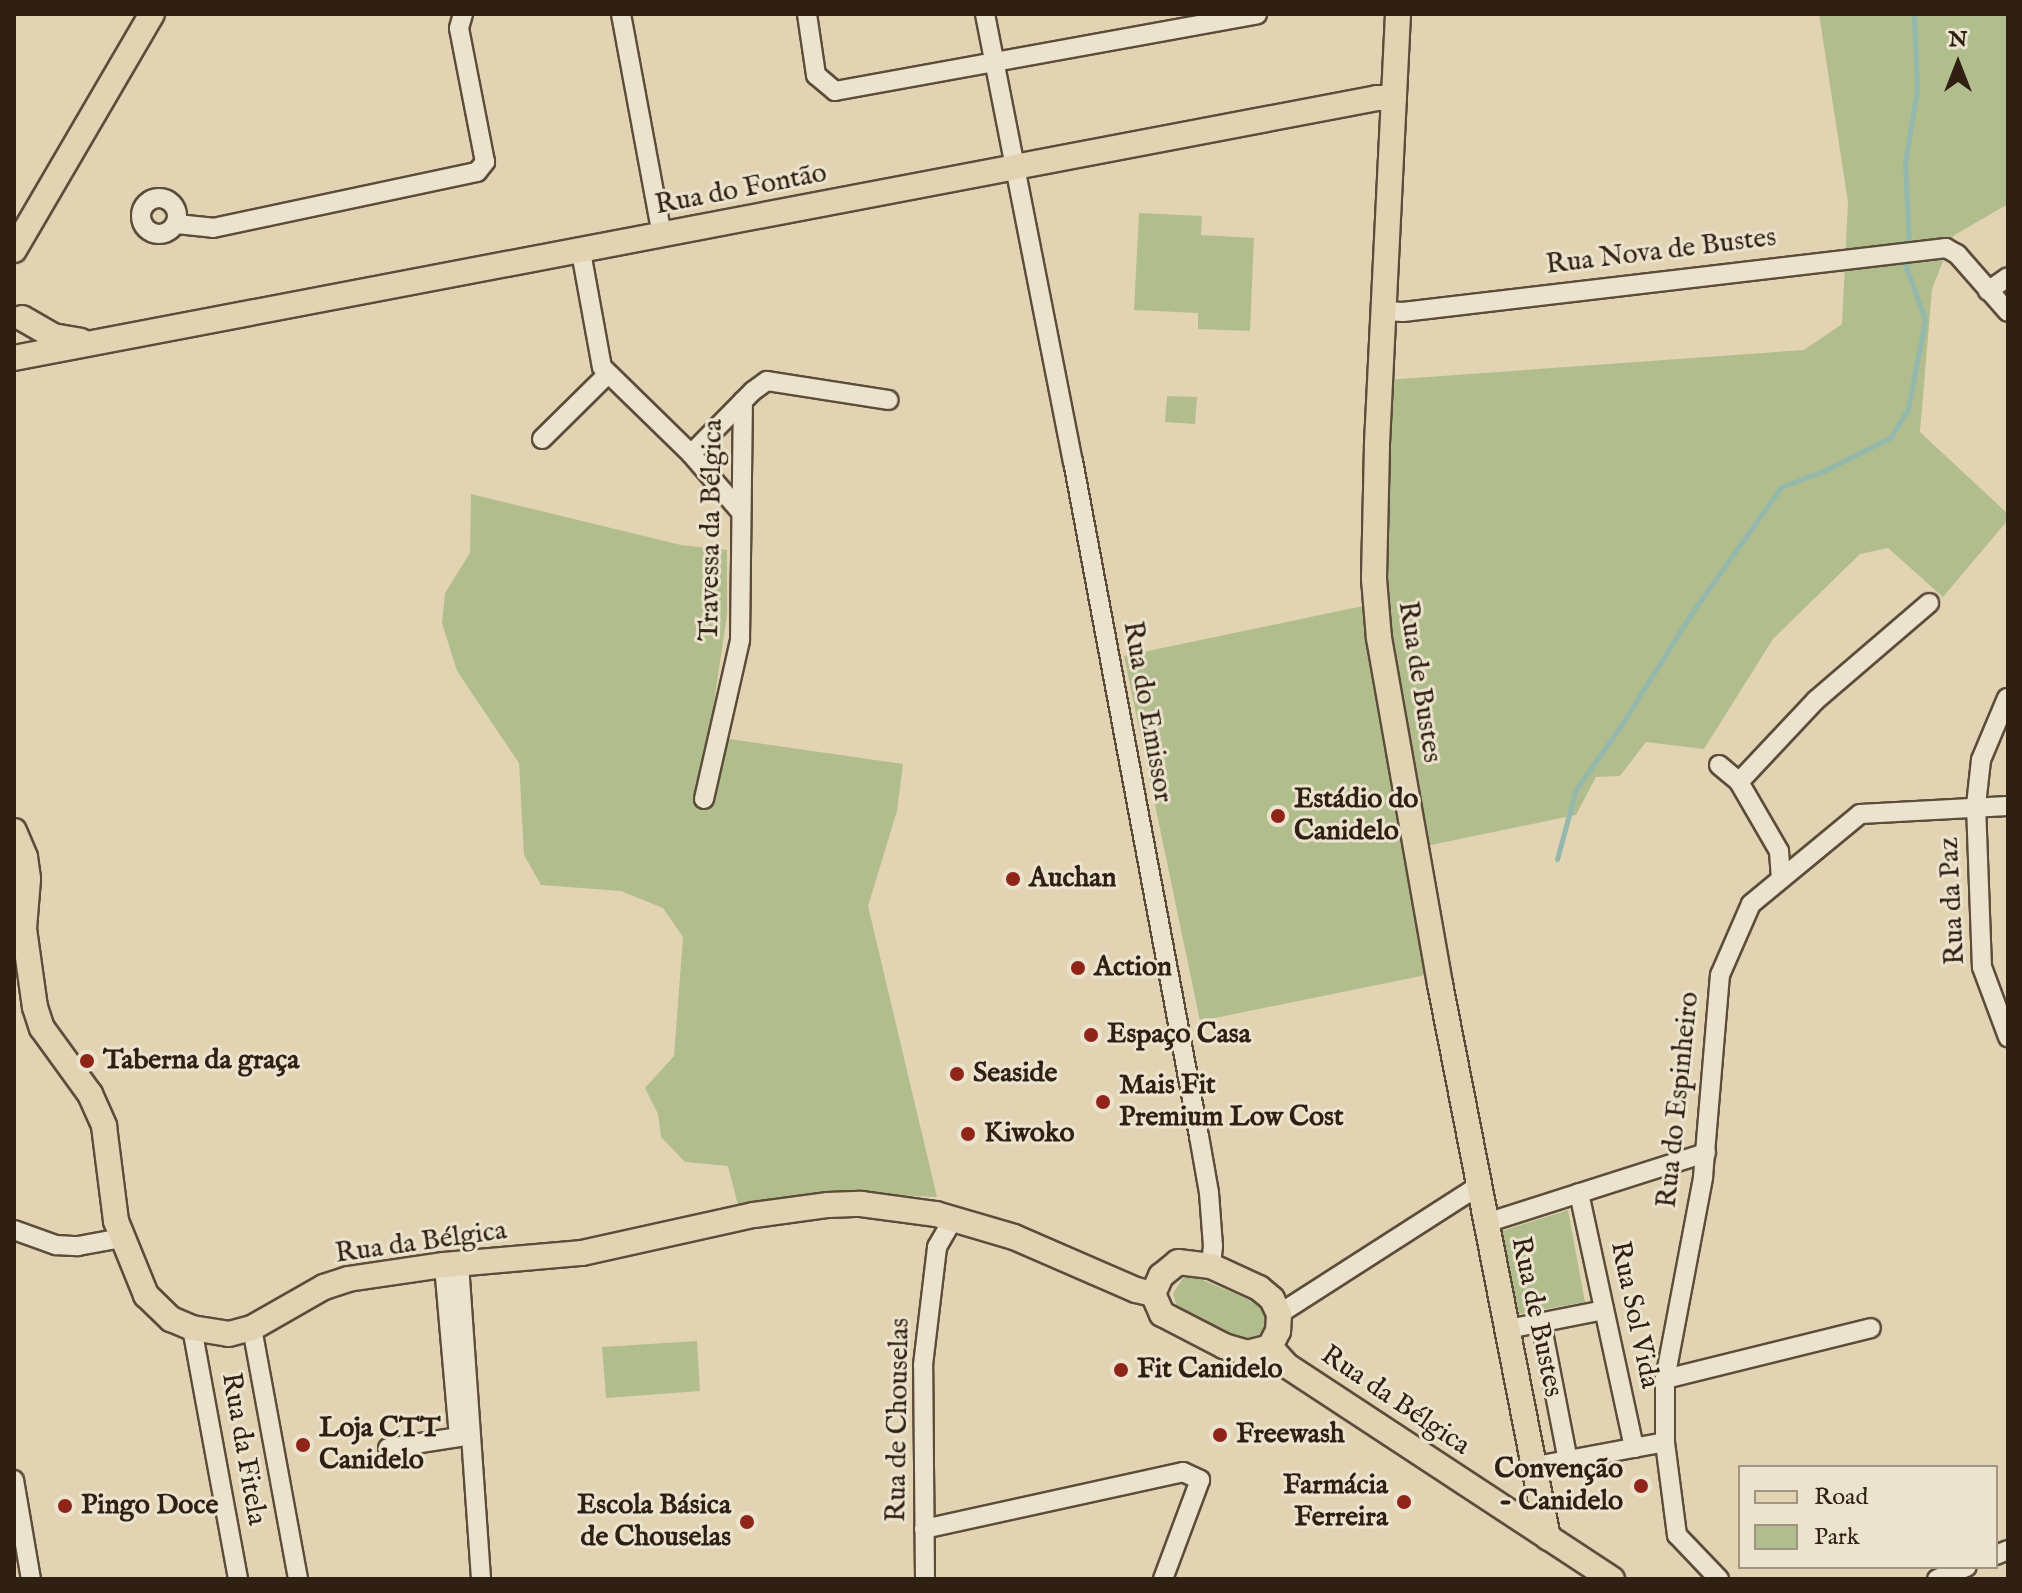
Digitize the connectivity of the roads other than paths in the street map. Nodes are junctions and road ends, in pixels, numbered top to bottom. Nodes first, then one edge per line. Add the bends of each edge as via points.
1 (152, 14) edge
2 (463, 14) edge
3 (621, 14) edge
4 (807, 14) edge
5 (985, 14) edge
6 (1257, 14) edge
7 (1398, 14) edge
8 (995, 62) junction
9 (1394, 98) junction
10 (1016, 168) junction
11 (177, 224) dead end
12 (662, 236) junction
13 (16, 252) edge
14 (581, 252) junction
15 (2008, 277) edge
16 (1988, 291) junction
17 (18, 310) edge
18 (1384, 311) junction
19 (2008, 312) edge
20 (99, 341) junction
21 (14, 345) edge
22 (14, 358) edge
23 (608, 374) junction
24 (889, 400) dead end
25 (743, 401) junction
26 (542, 439) dead end
27 (691, 454) junction
28 (740, 511) junction
29 (1929, 603) dead end
30 (2007, 698) edge
31 (1719, 765) dead end
32 (1739, 782) junction
33 (704, 799) dead end
34 (1976, 805) junction
35 (2008, 806) edge
36 (14, 831) edge
37 (1781, 877) junction
38 (2008, 1037) edge
39 (1706, 1153) junction
40 (1478, 1186) junction
41 (1579, 1193) junction
42 (953, 1219) junction
43 (1486, 1223) junction
44 (14, 1230) edge
45 (122, 1238) junction
46 (452, 1264) junction
47 (1211, 1266) junction
48 (1153, 1294) junction
49 (1604, 1310) junction
50 (1279, 1314) junction
51 (1541, 1322) junction
52 (192, 1328) junction
53 (252, 1328) junction
54 (1871, 1328) dead end
55 (1508, 1329) junction
56 (1270, 1347) junction
57 (1665, 1379) junction
58 (1665, 1442) junction
59 (388, 1448) dead end
60 (1634, 1448) junction
61 (1568, 1461) junction
62 (1536, 1466) junction
63 (14, 1480) edge
64 (924, 1529) junction
65 (1548, 1538) junction
66 (1962, 1569) edge
67 (31, 1579) edge
68 (238, 1579) edge
69 (298, 1579) edge
70 (481, 1579) edge
71 (925, 1579) edge
72 (1163, 1579) edge
73 (1612, 1579) edge
74 (1719, 1579) edge
75 (1937, 1579) edge

1 - 13 main road
2 - 11 street via 459,28 485,162 477,172 213,228
3 - 12 street
4 - 8 street via 816,75 835,91
5 - 8 street, Rua do Emissor
6 - 8 street
7 - 9 main road, Rua de Bustes
8 - 10 street, Rua do Emissor
9 - 10 main road, Rua do Fontão
9 - 18 main road, Rua de Bustes
10 - 12 main road, Rua do Fontão
10 - 47 street, Rua do Emissor via 1199,1136 1209,1193
12 - 14 main road, Rua do Fontão
14 - 20 main road, Rua do Fontão
14 - 23 street via 602,367
15 - 16 street
16 - 18 street, Rua Nova de Bustes via 1946,248
16 - 19 street
17 - 20 main road, Rua do Fontão via 53,336
17 - 21 main road
18 - 40 main road, Rua de Bustes via 1374,563 1379,638
20 - 22 main road, Rua do Fontão
23 - 26 street
23 - 27 street
24 - 25 street via 767,381
25 - 27 street
25 - 28 street, Travessa da Bélgica
27 - 28 street
28 - 33 street, Travessa da Bélgica via 740,640
29 - 32 street via 1816,700
30 - 34 street, Rua da Paz via 1981,760
31 - 32 street
32 - 37 street via 1779,851
34 - 35 street, Rua do Espinheiro
34 - 37 street, Rua do Espinheiro via 1860,814
34 - 38 street, Rua da Paz via 1982,967
36 - 45 main road, Rua da Bélgica via 28,879 23,915 35,1007 42,1028 90,1094 104,1126
37 - 39 street, Rua do Espinheiro via 1751,904 1720,975
39 - 41 street
39 - 57 street, Rua do Espinheiro
40 - 43 main road, Rua de Bustes
40 - 50 street
41 - 43 street
41 - 49 street, Rua Sol Vida
42 - 46 main road, Rua da Bélgica via 906,1208 828,1205 754,1215 582,1253
42 - 48 main road, Rua da Bélgica via 1014,1237
42 - 64 street, Rua de Chouselas via 937,1247 923,1365
43 - 55 main road, Rua de Bustes
44 - 45 street via 56,1245
45 - 52 main road, Rua da Bélgica via 146,1295 171,1319
46 - 53 main road, Rua da Bélgica via 348,1279
46 - 59 street via 459,1437
46 - 70 street
47 - 48 main road via 1178,1262 1161,1276
47 - 50 main road via 1259,1288
48 - 56 main road, Rua da Bélgica via 1162,1314 1224,1346 1248,1353
49 - 51 street
49 - 60 street, Rua Sol Vida
50 - 56 main road
51 - 55 street
51 - 61 street
52 - 53 main road, Rua da Bélgica via 229,1334
52 - 68 street, Rua da Fitela
53 - 69 street
54 - 57 street
55 - 62 main road, Rua de Bustes
56 - 65 main road, Rua da Bélgica via 1286,1365
57 - 58 street, Rua do Espinheiro
58 - 60 street
58 - 74 street, Rua do Espinheiro via 1677,1535
60 - 61 street
61 - 62 street
62 - 65 main road, Rua de Bustes
63 - 67 street
64 - 71 street, Rua de Chouselas
64 - 72 street via 1183,1472 1200,1480
65 - 73 main road, Rua da Bélgica
66 - 75 street

